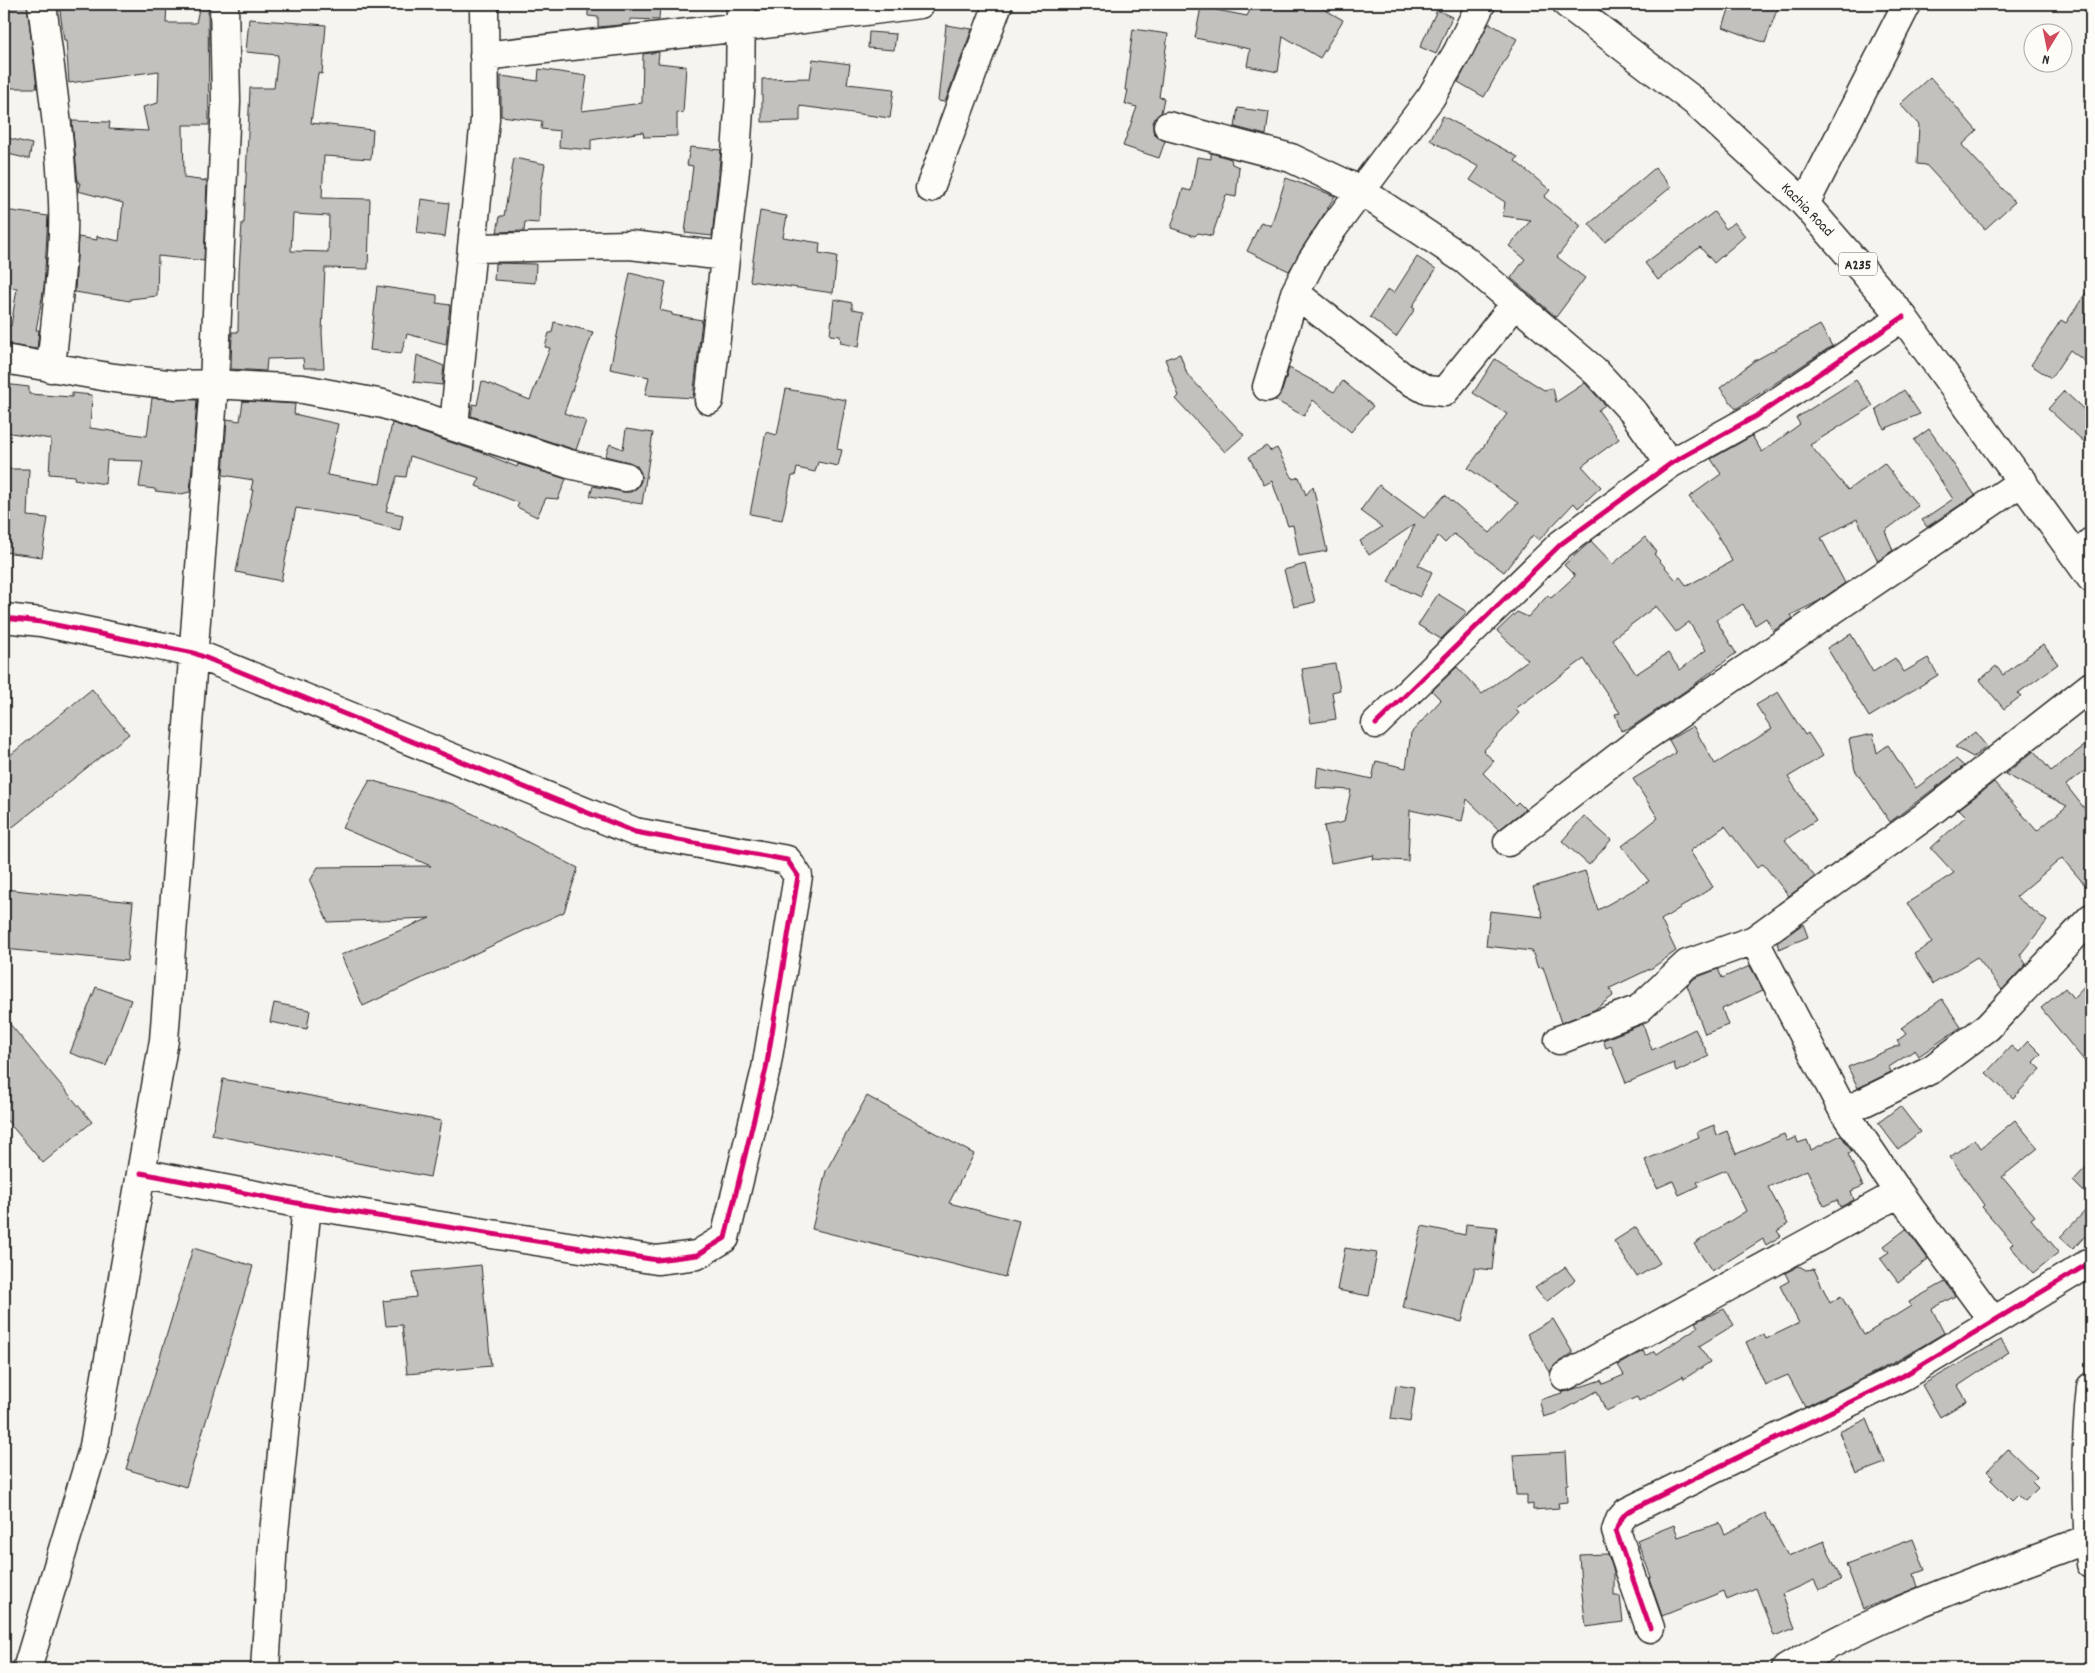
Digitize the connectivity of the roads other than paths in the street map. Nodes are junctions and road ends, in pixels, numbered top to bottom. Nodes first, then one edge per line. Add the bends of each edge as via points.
1 (42, 4) edge
2 (224, 4) edge
3 (484, 4) edge
4 (920, 4) edge
5 (998, 4) edge
6 (1481, 4) edge
7 (1567, 4) edge
8 (1907, 4) edge
9 (741, 16) edge
10 (484, 56) junction
11 (1168, 126) dead end
12 (930, 188) dead end
13 (1361, 191) junction
14 (1805, 204) junction
15 (472, 248) junction
16 (725, 256) junction
17 (1295, 293) junction
18 (1516, 303) junction
19 (1903, 317) junction
20 (4, 359) edge
21 (51, 368) junction
22 (214, 384) junction
23 (1267, 387) dead end
24 (709, 400) dead end
25 (454, 425) junction
26 (1670, 464) junction
27 (626, 477) dead end
28 (2023, 481) junction
29 (2087, 560) edge
30 (4, 618) edge
31 (194, 653) junction
32 (2091, 686) edge
33 (1376, 724) dead end
34 (1508, 842) dead end
35 (2091, 918) edge
36 (1754, 940) junction
37 (1558, 1040) dead end
38 (1844, 1112) junction
39 (141, 1173) junction
40 (1899, 1193) junction
41 (307, 1205) junction
42 (2091, 1262) edge
43 (1993, 1321) junction
44 (1565, 1376) dead end
45 (2091, 1387) edge
46 (2090, 1552) edge
47 (1650, 1628) dead end
48 (27, 1669) edge
49 (266, 1669) edge
50 (1786, 1669) edge

1 - 21 main road via 63,201 61,264
2 - 22 main road via 226,102
3 - 10 main road
4 - 9 main road
5 - 12 main road
6 - 13 main road via 1431,97
7 - 14 main road, Kachia Road / A235 via 1694,101
8 - 14 main road
9 - 10 main road
9 - 16 main road via 737,142
10 - 15 main road via 485,119
11 - 13 main road via 1291,158
13 - 17 main road via 1333,228
13 - 18 main road via 1465,260
14 - 19 main road, Kachia Road / A235
15 - 16 main road via 630,246
15 - 25 main road
16 - 24 main road
17 - 18 main road via 1403,378 1427,390 1444,392
17 - 23 main road
18 - 26 main road via 1602,378 1633,412
19 - 26 main road via 1758,415
19 - 28 main road, Kachia Road / A235
20 - 21 main road
21 - 22 main road via 114,378
22 - 25 main road via 304,389 383,404
22 - 31 main road
25 - 27 main road via 569,464
26 - 33 main road via 1561,544
28 - 29 main road, Kachia Road / A235
28 - 34 main road via 1635,744
30 - 31 main road via 41,622
31 - 39 main road via 164,1040
31 - 41 main road via 636,832 787,860 798,876 766,1069 725,1238 697,1255 657,1260
32 - 36 main road via 1924,817
35 - 38 main road via 1988,1027 1932,1069
36 - 37 main road via 1687,964 1639,1009
36 - 38 main road
38 - 40 main road
39 - 41 main road
39 - 48 main road via 94,1446
40 - 43 main road
40 - 44 main road
41 - 49 main road via 273,1542
42 - 43 main road
43 - 47 main road via 1848,1405 1627,1512 1616,1531
45 - 46 main road via 2088,1420
46 - 50 main road via 1924,1600 1825,1645

